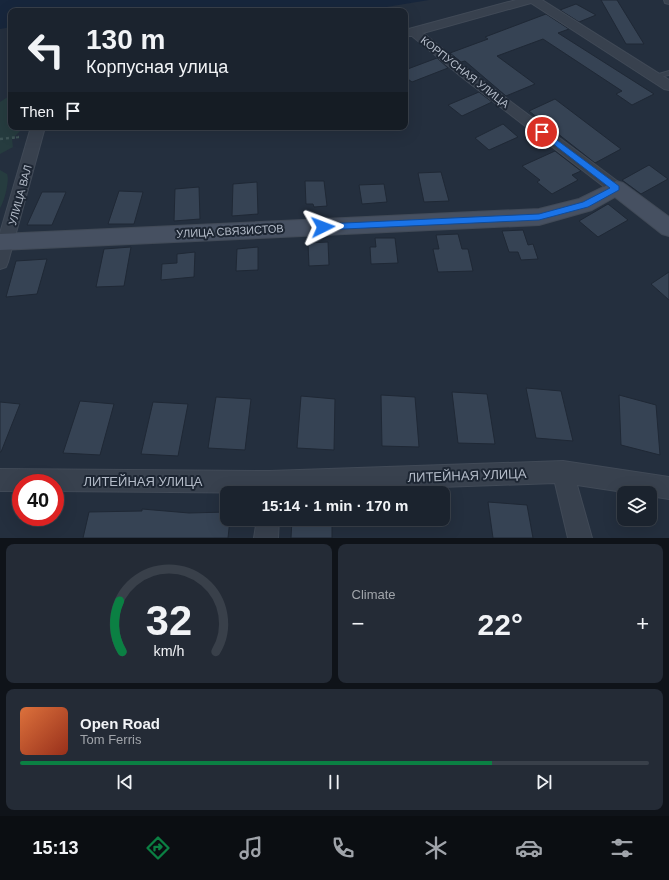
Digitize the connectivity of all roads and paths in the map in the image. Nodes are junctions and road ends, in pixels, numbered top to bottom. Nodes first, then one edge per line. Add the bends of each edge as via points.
1 (528, 0) edge
2 (534, 0) edge
3 (410, 33) edge
4 (669, 73) edge
5 (655, 76) junction
6 (669, 86) edge
7 (37, 130) edge
8 (616, 188) junction
9 (669, 228) edge
10 (3, 242) edge
11 (0, 262) edge
12 (563, 472) junction
13 (0, 480) edge
14 (307, 486) edge
15 (220, 487) edge
16 (669, 488) edge
17 (267, 526) edge
18 (266, 538) edge
19 (580, 538) edge

1 - 3 street
2 - 5 street
3 - 8 street, КОРПУСНАЯ УЛИЦА
4 - 5 lane
5 - 6 street
7 - 10 street, УЛИЦА ВАЛ
8 - 9 street, КОРПУСНАЯ УЛИЦА
8 - 10 street, УЛИЦА СВЯЗИСТОВ via 585,204 539,217
10 - 11 street, УЛИЦА ВАЛ
12 - 14 street, ЛИТЕЙНАЯ УЛИЦА
12 - 16 street, ЛИТЕЙНАЯ УЛИЦА
12 - 19 street
13 - 15 street, ЛИТЕЙНАЯ УЛИЦА
17 - 18 street

